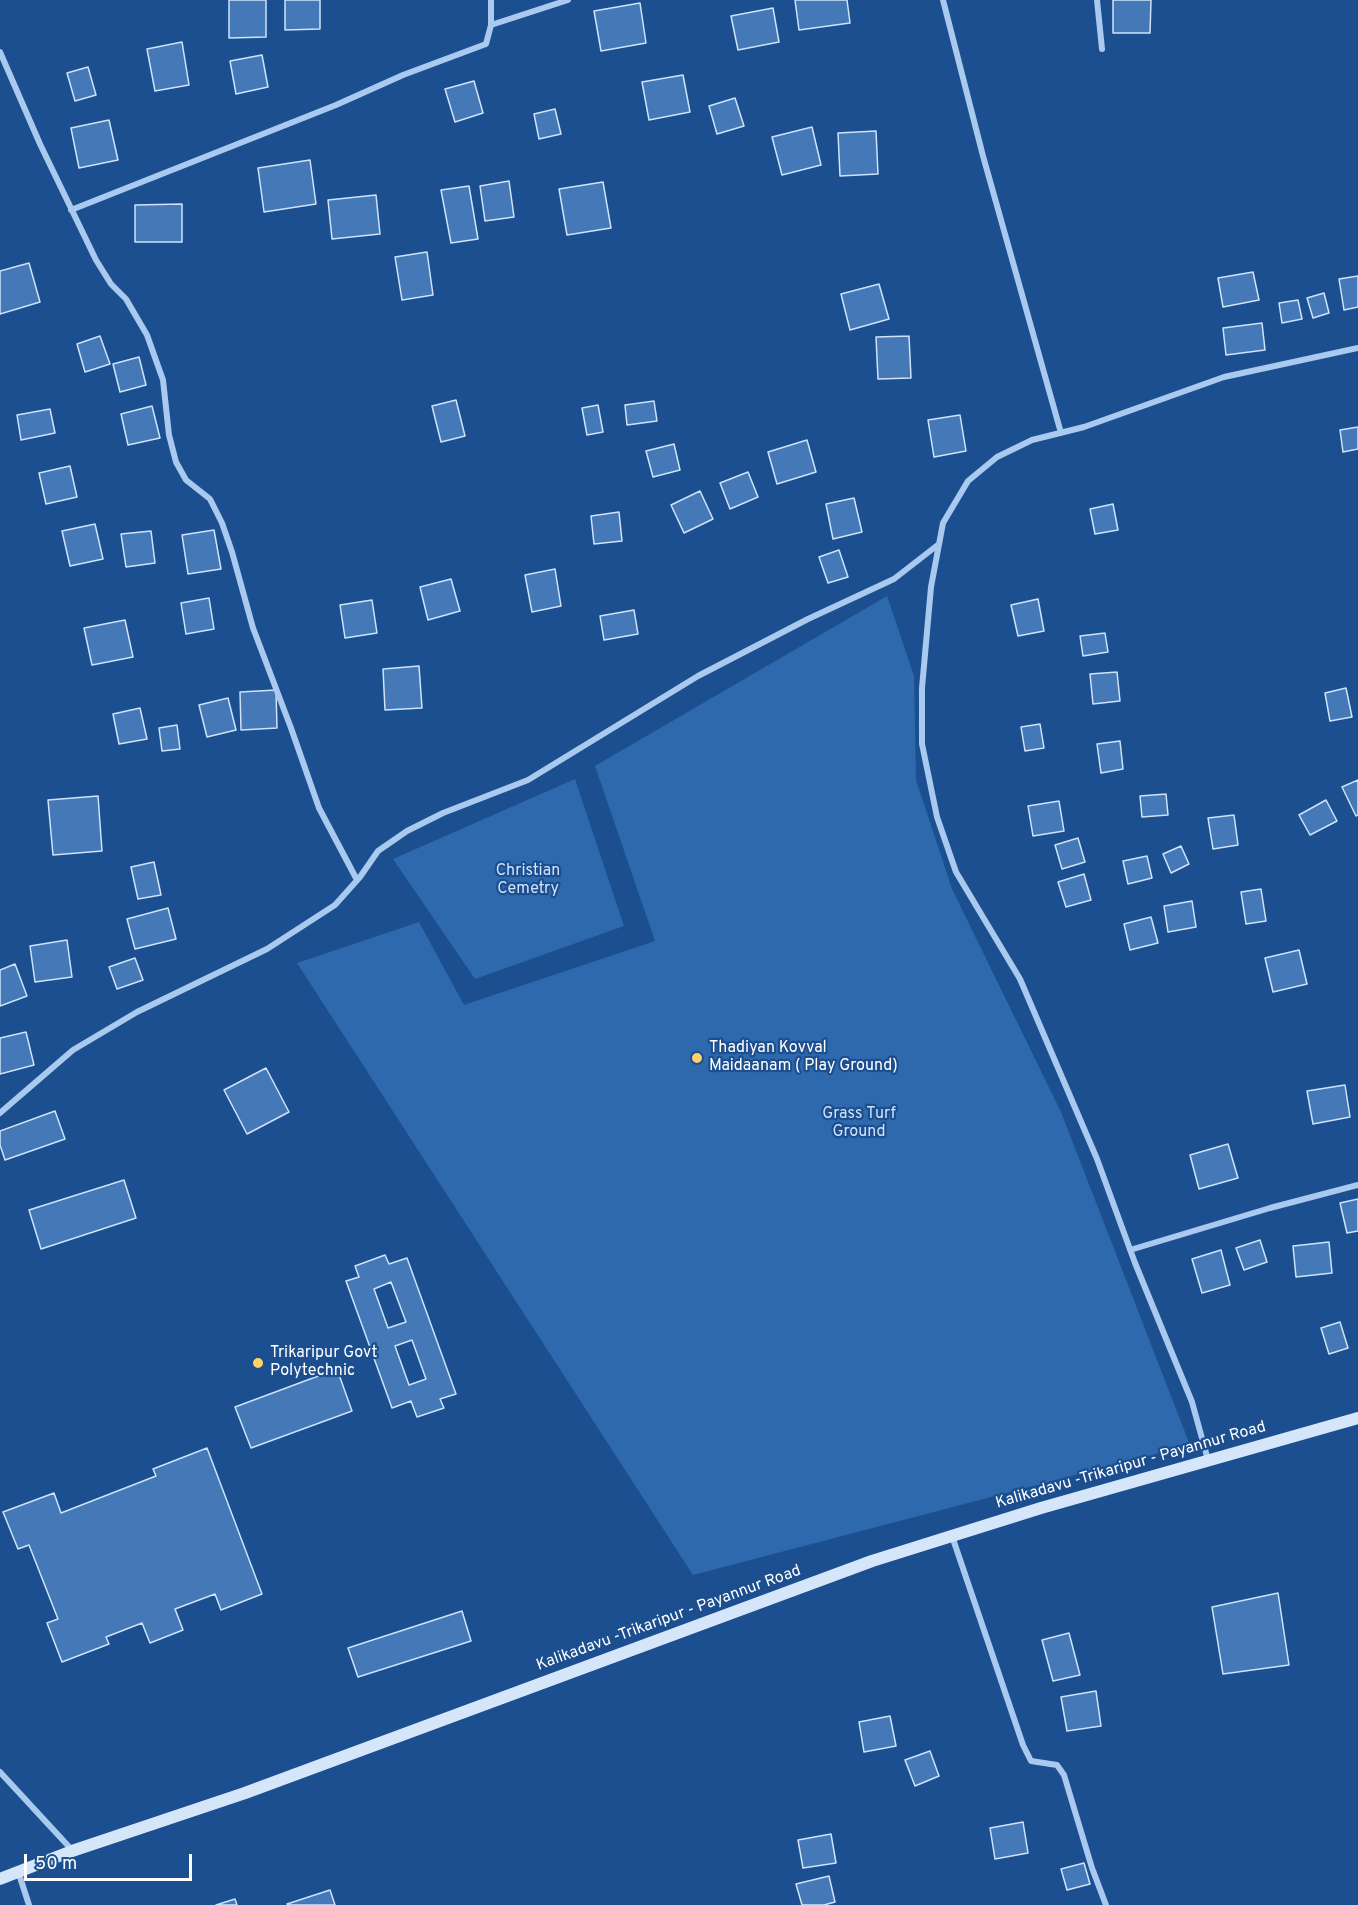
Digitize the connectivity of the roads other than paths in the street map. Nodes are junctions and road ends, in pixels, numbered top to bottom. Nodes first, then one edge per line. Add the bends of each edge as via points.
1 (491, 0) edge
2 (568, 0) edge
3 (943, 0) edge
4 (1097, 0) edge
5 (491, 25) junction
6 (1102, 49) dead end
7 (0, 52) edge
8 (71, 210) junction
9 (1358, 348) edge
10 (1061, 433) junction
11 (939, 544) junction
12 (357, 880) junction
13 (0, 1113) edge
14 (1358, 1185) edge
15 (1130, 1250) junction
16 (1358, 1418) edge
17 (1208, 1460) junction
18 (952, 1536) junction
19 (0, 1772) edge
20 (72, 1851) junction
21 (18, 1871) junction
22 (0, 1878) edge
23 (29, 1905) edge
24 (1106, 1905) edge

1 - 5 street
2 - 5 street
3 - 10 street
4 - 6 street
5 - 8 street via 486,44
7 - 8 street
8 - 12 street via 96,260 147,335 163,380 176,462 186,480 210,499 222,523 254,628 319,808
9 - 10 street via 1224,377
10 - 11 street via 1032,440 997,457 968,481 943,522
11 - 12 street via 894,579 698,676 528,780 407,831 378,851
11 - 15 street via 922,688 922,744 937,817 956,872 1020,980 1097,1159
12 - 13 street via 335,905 267,949 137,1012 73,1050
14 - 15 street
15 - 17 street via 1192,1402
16 - 17 main road, Kalikadavu -Trikaripur - Payannur Road
17 - 18 main road, Kalikadavu -Trikaripur - Payannur Road
18 - 20 main road, Kalikadavu -Trikaripur - Payannur Road via 872,1561 245,1793
18 - 24 street via 1023,1745 1030,1761 1057,1765 1064,1775
19 - 20 street
20 - 21 main road, Kalikadavu -Trikaripur - Payannur Road
21 - 22 main road, Kalikadavu -Trikaripur - Payannur Road
21 - 23 street

